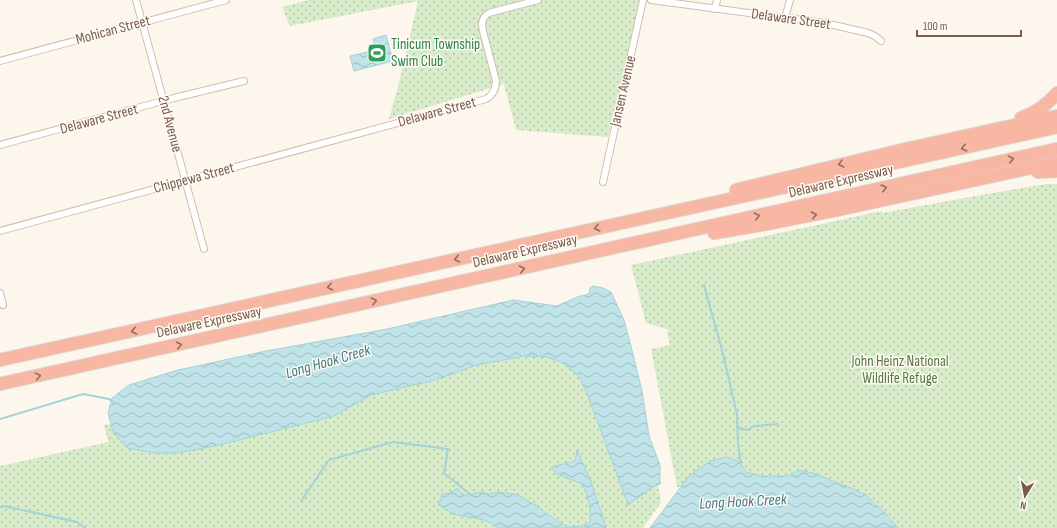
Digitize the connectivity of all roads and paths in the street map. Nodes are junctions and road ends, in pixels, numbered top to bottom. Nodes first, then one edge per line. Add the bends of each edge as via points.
1 (136, 0) edge
2 (226, 0) edge
3 (538, 0) edge
4 (643, 0) edge
5 (651, 0) edge
6 (717, 0) edge
7 (790, 0) edge
8 (715, 9) junction
9 (785, 18) junction
10 (142, 22) junction
11 (881, 41) dead end
12 (0, 61) edge
13 (244, 81) dead end
14 (1057, 93) edge
15 (164, 101) junction
16 (1057, 116) edge
17 (387, 126) joint
18 (1057, 127) edge
19 (983, 132) junction
20 (0, 145) edge
21 (1057, 149) edge
22 (1057, 162) edge
23 (1057, 172) edge
24 (985, 178) junction
25 (185, 181) junction
26 (603, 182) dead end
27 (635, 220) junction
28 (0, 231) edge
29 (204, 249) dead end
30 (596, 252) junction
31 (0, 293) edge
32 (3, 305) dead end
33 (0, 360) edge
34 (0, 384) edge

1 - 10 street, 2nd Avenue
2 - 10 street, Mohican Street
3 - 17 street, Delaware Street via 489,13 483,19 483,31 496,81 491,95 482,100
4 - 26 street, Jansen Avenue
5 - 8 street, Delaware Street
6 - 8 street
7 - 9 street
8 - 9 street, Delaware Street
9 - 11 street, Delaware Street via 825,23 868,33
10 - 12 street, Mohican Street
10 - 15 street, 2nd Avenue
13 - 15 street, Delaware Street
14 - 19 highway via 1045,105 1029,115
15 - 20 street, Delaware Street
15 - 25 street, 2nd Avenue
16 - 19 highway
17 - 25 street, Chippewa Street
18 -> 27 highway, Delaware Expressway
19 -> 27 highway via 714,196
30 -> 21 highway, Delaware Expressway
22 - 24 highway
23 - 24 highway via 1040,171
30 -> 24 highway via 772,223
25 - 28 street, Chippewa Street
25 - 29 street, 2nd Avenue
27 -> 33 highway, Delaware Expressway
34 -> 30 highway, Delaware Expressway
31 - 32 street

